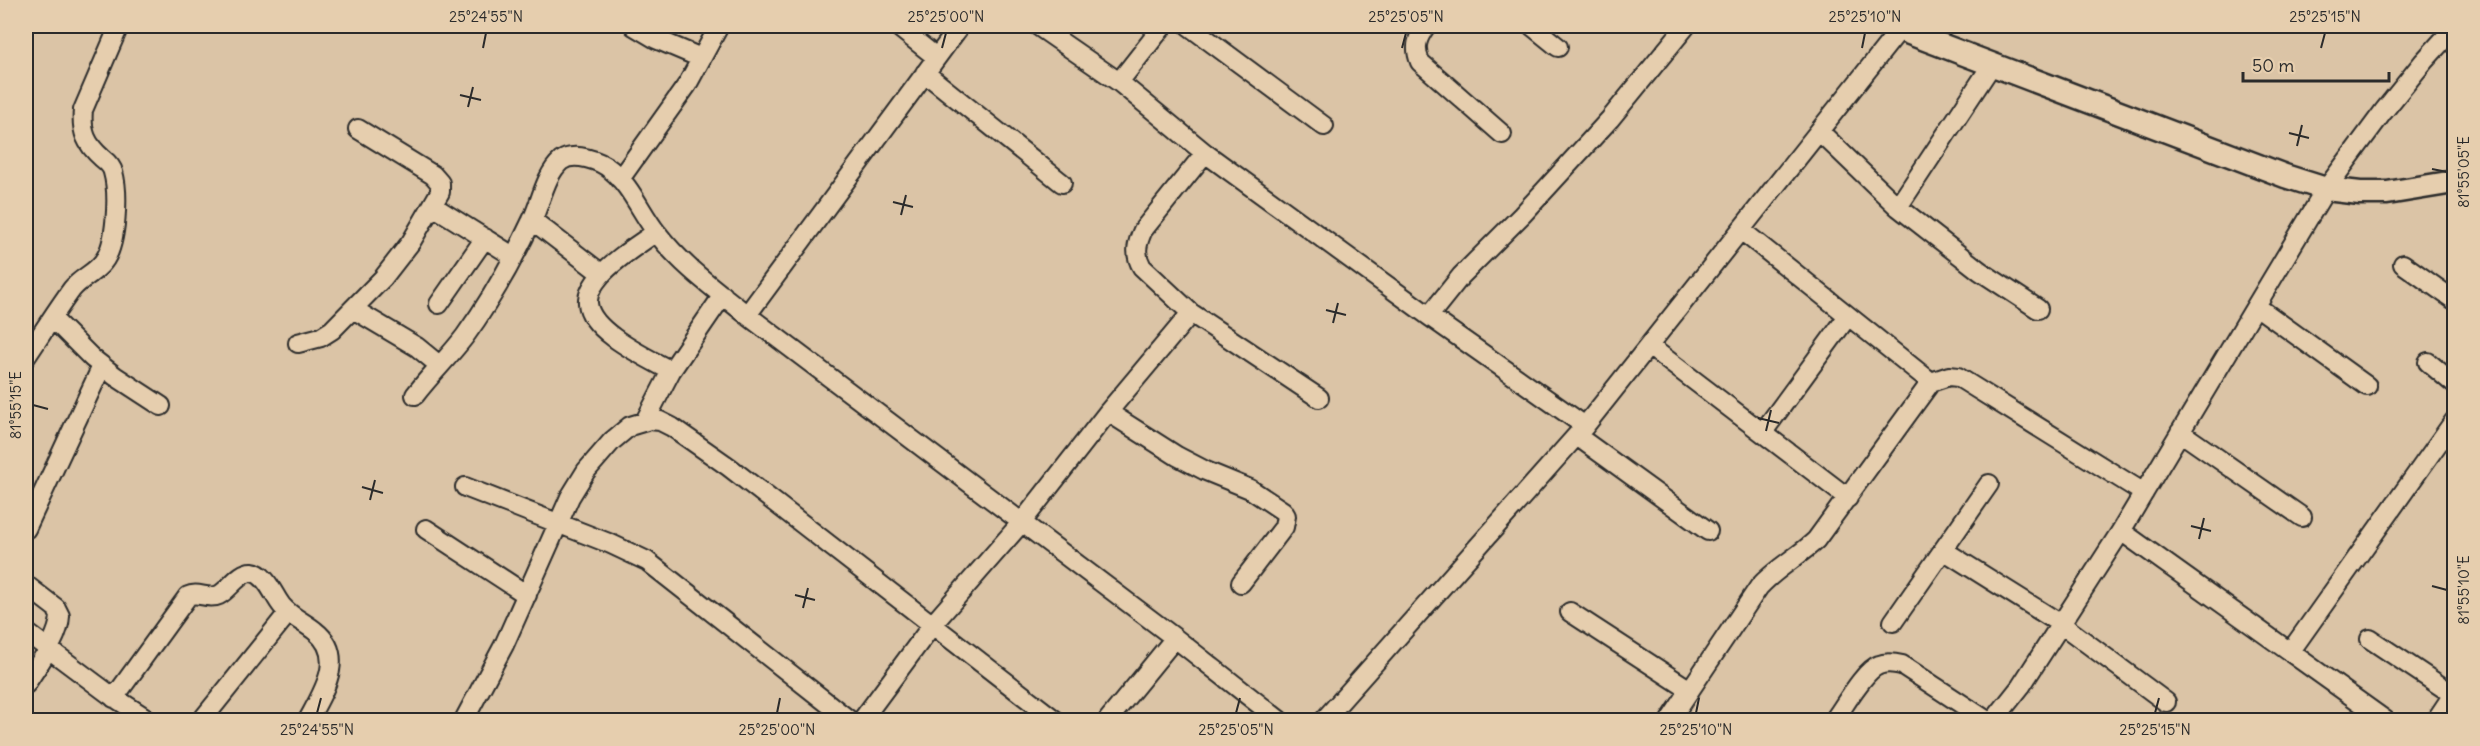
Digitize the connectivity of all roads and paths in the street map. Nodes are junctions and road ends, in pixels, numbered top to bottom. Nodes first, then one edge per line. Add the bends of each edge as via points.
1 (119, 26) edge
2 (634, 26) edge
3 (719, 26) edge
4 (897, 26) edge
5 (960, 26) edge
6 (1038, 26) edge
7 (1163, 26) edge
8 (1189, 26) edge
9 (1426, 26) edge
10 (1532, 26) edge
11 (1686, 26) edge
12 (1896, 27) edge
13 (2454, 28) edge
14 (1558, 47) dead end
15 (936, 57) junction
16 (701, 58) junction
17 (1993, 63) junction
18 (925, 73) junction
19 (1119, 82) junction
20 (1324, 126) dead end
21 (358, 129) dead end
22 (1820, 131) junction
23 (1502, 134) dead end
24 (1205, 153) junction
25 (620, 179) junction
26 (2454, 182) edge
27 (1062, 183) dead end
28 (2326, 189) junction
29 (433, 207) junction
30 (1898, 207) junction
31 (532, 220) junction
32 (1741, 230) junction
33 (656, 232) junction
34 (485, 237) junction
35 (513, 256) junction
36 (2403, 264) dead end
37 (602, 274) junction
38 (723, 295) junction
39 (2454, 300) edge
40 (439, 304) dead end
41 (2256, 306) junction
42 (353, 309) junction
43 (2038, 309) dead end
44 (1191, 313) junction
45 (747, 315) junction
46 (1429, 316) junction
47 (1848, 316) junction
48 (52, 318) junction
49 (298, 343) dead end
50 (1649, 346) junction
51 (26, 357) edge
52 (2428, 362) dead end
53 (439, 365) junction
54 (102, 366) junction
55 (671, 371) junction
56 (1931, 382) junction
57 (2454, 384) edge
58 (2367, 386) dead end
59 (415, 395) dead end
60 (1319, 398) dead end
61 (161, 406) dead end
62 (1108, 412) junction
63 (645, 421) junction
64 (2454, 421) edge
65 (1581, 431) junction
66 (1763, 432) junction
67 (2180, 432) junction
68 (1989, 484) dead end
69 (465, 487) dead end
70 (2144, 493) junction
71 (1848, 498) junction
72 (2302, 517) dead end
73 (1022, 522) junction
74 (559, 523) junction
75 (26, 529) edge
76 (426, 529) dead end
77 (1708, 531) dead end
78 (2121, 531) junction
79 (1943, 550) junction
80 (1241, 583) dead end
81 (26, 585) edge
82 (527, 595) junction
83 (1570, 612) dead end
84 (288, 613) junction
85 (1893, 622) dead end
86 (933, 624) junction
87 (2061, 624) junction
88 (26, 632) edge
89 (1175, 638) junction
90 (2370, 639) dead end
91 (47, 649) junction
92 (2289, 652) junction
93 (26, 684) edge
94 (1690, 690) junction
95 (2454, 694) edge
96 (114, 698) junction
97 (2166, 702) dead end
98 (2004, 717) edge
99 (150, 720) edge
100 (201, 720) edge
101 (308, 720) edge
102 (464, 720) edge
103 (849, 720) edge
104 (862, 720) edge
105 (1055, 720) edge
106 (1108, 720) edge
107 (1280, 720) edge
108 (1324, 720) edge
109 (1670, 720) edge
110 (1834, 720) edge
111 (1986, 720) edge
112 (2385, 720) edge
113 (2436, 720) edge

1 - 48 street via 83,110 82,125 93,150 113,170 116,188 112,242 103,263 75,286
2 - 16 street
3 - 16 street
4 - 15 street
5 - 15 street
6 - 19 street
7 - 19 street
8 - 20 street
9 - 23 street via 1415,49 1420,62
10 - 14 street
11 - 46 street via 1610,119 1461,276
12 - 17 street
12 - 22 street
13 - 28 street via 2404,86
15 - 18 street
16 - 25 street via 687,85
17 - 28 street
17 - 30 street
18 - 27 street
18 - 45 street
19 - 24 street
21 - 29 street via 433,174 440,183
22 - 30 street
22 - 32 street
24 - 44 street via 1137,242 1137,259 1142,267
24 - 46 street
25 - 31 street via 602,164 567,158 552,173
25 - 33 street
26 - 28 street via 2387,193
28 - 41 street
29 - 34 street
29 - 42 street via 395,264
30 - 43 street via 1980,271
31 - 35 street
31 - 37 street
32 - 47 street
32 - 50 street
33 - 37 street
33 - 38 street via 682,263
34 - 35 street
34 - 40 street
35 - 53 street via 485,307
36 - 39 street
37 - 55 street via 587,301 594,318 602,329
38 - 45 street
38 - 55 street
41 - 58 street
41 - 67 street
42 - 49 street via 321,337
42 - 53 street via 417,347
44 - 60 street
44 - 62 street
45 - 73 street
46 - 65 street
47 - 56 street
47 - 66 street
48 - 51 street
48 - 54 street
50 - 65 street
50 - 66 street
52 - 57 street
53 - 59 street
54 - 61 street
54 - 75 street
55 - 63 street
56 - 70 street via 1958,377
56 - 71 street
62 - 73 street
62 - 80 street via 1177,456 1250,489 1283,511 1284,527
63 - 74 street via 630,426 612,441 586,471
63 - 86 street via 672,427 729,467
64 - 92 street
65 - 77 street
65 - 108 street
66 - 71 street
67 - 70 street
67 - 72 street
68 - 79 street
69 - 74 street
70 - 78 street
71 - 94 street via 1816,540 1759,587
73 - 86 street
73 - 89 street
74 - 82 street
74 - 103 street via 647,561
76 - 82 street
78 - 87 street
78 - 92 street
79 - 85 street
79 - 87 street
81 - 91 street via 56,608 60,616
82 - 102 street
83 - 94 street
84 - 96 street via 255,572 242,576 216,596 188,596
84 - 100 street
84 - 101 street via 327,642 332,654 331,669
86 - 104 street
86 - 105 street
87 - 97 street
87 - 98 street
88 - 91 street
89 - 106 street
89 - 107 street
90 - 95 street
91 - 93 street
91 - 96 street
92 - 112 street
94 - 109 street
95 - 113 street
96 - 99 street
110 - 111 street via 1869,672 1878,665 1892,663 1902,665

